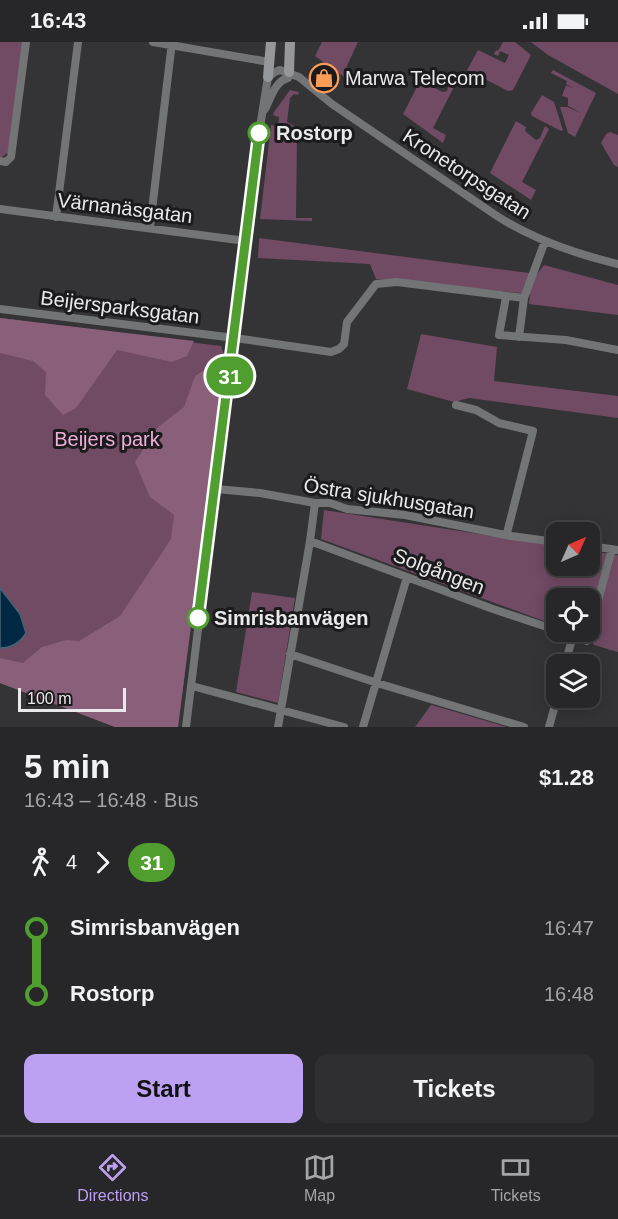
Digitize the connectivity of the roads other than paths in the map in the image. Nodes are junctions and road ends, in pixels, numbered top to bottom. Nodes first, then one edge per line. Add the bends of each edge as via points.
1 (26, 42) edge
2 (78, 42) edge
3 (153, 42) edge
4 (271, 42) edge
5 (290, 42) edge
6 (172, 44) edge
7 (269, 62) junction
8 (289, 75) junction
9 (268, 77) junction
10 (278, 85) junction
11 (262, 114) junction
12 (0, 161) edge
13 (0, 209) edge
14 (56, 217) junction
15 (150, 227) junction
16 (246, 241) junction
17 (545, 241) junction
18 (618, 264) edge
19 (506, 297) junction
20 (524, 298) junction
21 (0, 309) edge
22 (519, 337) junction
23 (235, 338) junction
24 (618, 350) edge
25 (456, 405) dead end
26 (216, 489) junction
27 (315, 503) junction
28 (503, 533) junction
29 (310, 541) junction
30 (546, 541) edge
31 (600, 548) edge
32 (615, 550) edge
33 (407, 577) junction
34 (600, 597) edge
35 (546, 627) edge
36 (290, 654) junction
37 (377, 683) junction
38 (192, 686) junction
39 (554, 708) edge
40 (280, 709) junction
41 (186, 727) edge
42 (278, 727) edge
43 (344, 727) edge
44 (363, 727) edge
45 (524, 727) edge
46 (549, 727) edge

1 - 12 street via 11,157
2 - 14 street
3 - 6 street
4 - 7 street
5 - 8 street
6 - 7 street
6 - 15 street
7 - 9 street
8 - 9 street via 274,72
8 - 10 street
8 - 17 street, Kronetorpsgatan via 299,77 505,221
9 - 10 street
9 - 11 street
10 - 11 street
11 - 16 street
13 - 14 street, Värnanäsgatan
14 - 15 street, Värnanäsgatan
15 - 16 street, Värnanäsgatan
16 - 23 street
17 - 18 street, Kronetorpsgatan
17 - 20 street
19 - 20 street
19 - 22 street via 499,335
19 - 23 street, Beijersparksgatan via 381,282 347,322 344,344 339,349
20 - 22 street
21 - 23 street, Beijersparksgatan
22 - 24 street
23 - 26 street
25 - 28 street via 476,410 499,423 532,431
26 - 27 street, Östra sjukhusgatan
26 - 38 street
27 - 28 street, Östra sjukhusgatan
27 - 29 street
28 - 30 street, Östra sjukhusgatan
29 - 33 street, Solgången
29 - 36 street
31 - 32 street
32 - 34 street
33 - 35 street, Solgången
33 - 37 street
36 - 37 street
36 - 40 street
37 - 44 street
37 - 45 street
38 - 40 street
38 - 41 street
39 - 46 street
40 - 42 street
40 - 43 street

